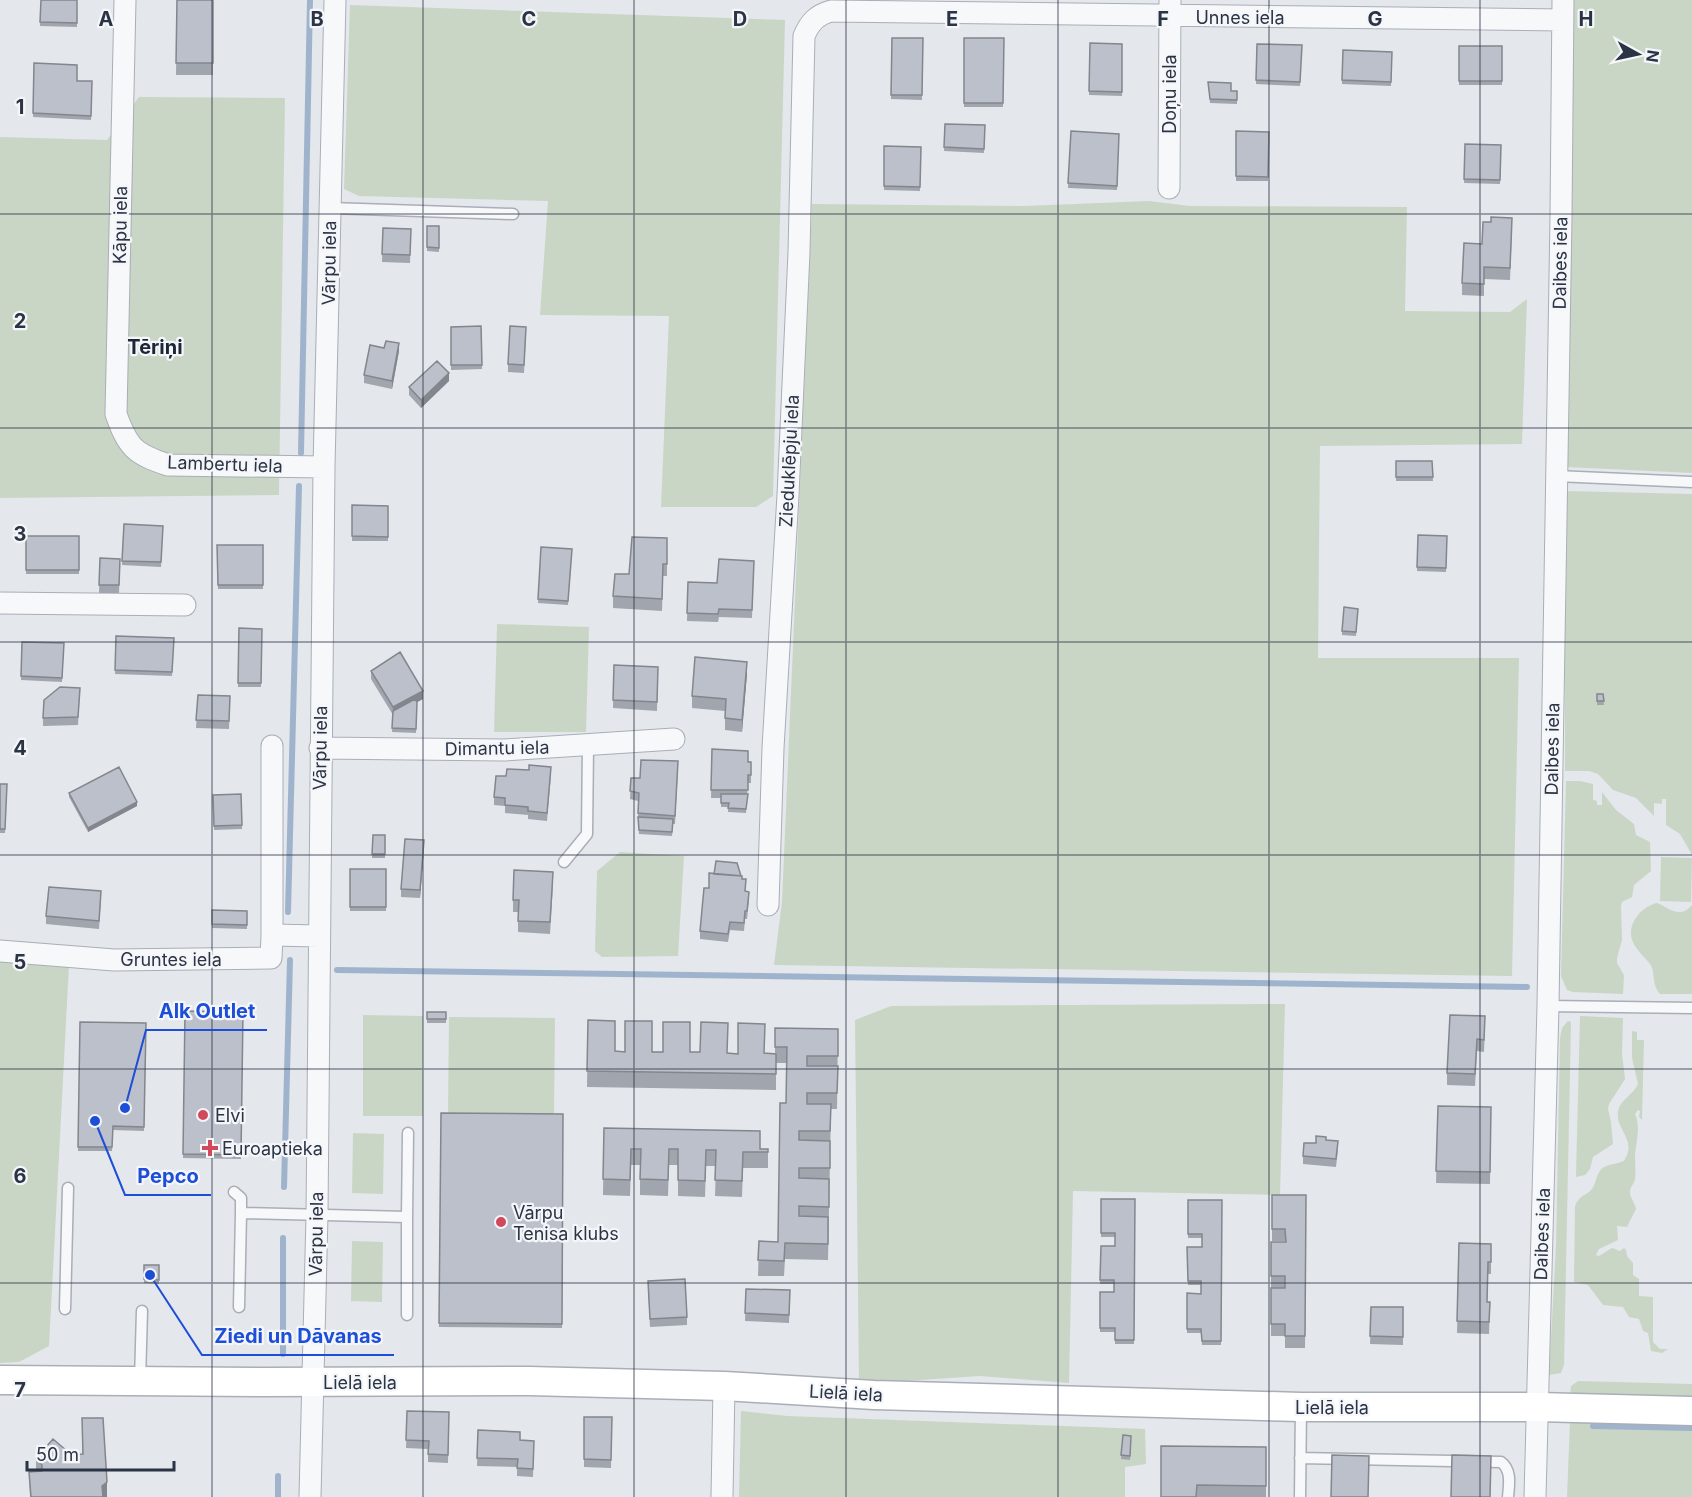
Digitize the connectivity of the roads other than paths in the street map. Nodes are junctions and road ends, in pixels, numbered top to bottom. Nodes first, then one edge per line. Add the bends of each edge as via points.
1 (125, 0) edge
2 (334, 0) edge
3 (1170, 8) edge
4 (1562, 10) edge
5 (813, 20) joint
6 (1168, 188) dead end
7 (330, 208) junction
8 (513, 214) dead end
9 (131, 446) joint
10 (324, 467) junction
11 (1556, 476) junction
12 (1692, 482) edge
13 (0, 603) edge
14 (185, 605) dead end
15 (674, 739) dead end
16 (272, 746) dead end
17 (588, 746) junction
18 (320, 748) junction
19 (564, 862) dead end
20 (768, 904) dead end
21 (272, 935) junction
22 (319, 936) junction
23 (0, 951) edge
24 (1548, 1006) junction
25 (1692, 1008) edge
26 (408, 1133) dead end
27 (68, 1188) dead end
28 (234, 1192) dead end
29 (241, 1213) junction
30 (317, 1215) junction
31 (407, 1217) junction
32 (239, 1307) dead end
33 (65, 1309) dead end
34 (141, 1311) dead end
35 (407, 1315) dead end
36 (0, 1380) edge
37 (140, 1381) junction
38 (312, 1382) junction
39 (724, 1386) junction
40 (1301, 1407) junction
41 (1538, 1407) junction
42 (1692, 1411) edge
43 (1300, 1458) junction
44 (310, 1497) edge
45 (722, 1497) edge
46 (1300, 1497) edge
47 (1508, 1497) edge
48 (1534, 1497) edge

1 - 9 street, Kāpu iela via 116,414
2 - 7 street, Vārpu iela
3 - 4 street, Unnes iela
3 - 5 street, Unnes iela via 831,11
3 - 6 street, Doņu iela
4 - 11 street, Daibes iela
5 - 20 street, Zieduklēpju iela via 804,36 788,495
7 - 8 lane
7 - 10 street, Vārpu iela
9 - 10 street, Lambertu iela via 145,457 168,465
10 - 18 street, Vārpu iela
11 - 12 lane
11 - 24 street, Daibes iela
13 - 14 street
15 - 17 street, Dimantu iela
16 - 21 street
17 - 18 street, Dimantu iela via 504,750
17 - 19 lane via 587,834
18 - 22 street, Vārpu iela
21 - 22 street
21 - 23 street, Gruntes iela via 272,958 114,960
22 - 30 street, Vārpu iela
24 - 25 lane
24 - 41 street, Daibes iela
26 - 31 lane
27 - 33 lane
28 - 29 lane via 241,1198
29 - 30 lane
29 - 32 lane
30 - 31 lane
30 - 38 street, Vārpu iela
31 - 35 lane
34 - 37 lane
36 - 37 street, Lielā iela
37 - 38 street, Lielā iela
38 - 39 street, Lielā iela via 529,1381
38 - 44 street, Vārpu iela
39 - 40 street, Lielā iela via 886,1396
39 - 45 street
40 - 41 street, Lielā iela
40 - 43 lane
41 - 42 street, Lielā iela
41 - 48 street, Daibes iela
43 - 46 lane
43 - 47 lane via 1501,1462 1509,1474

